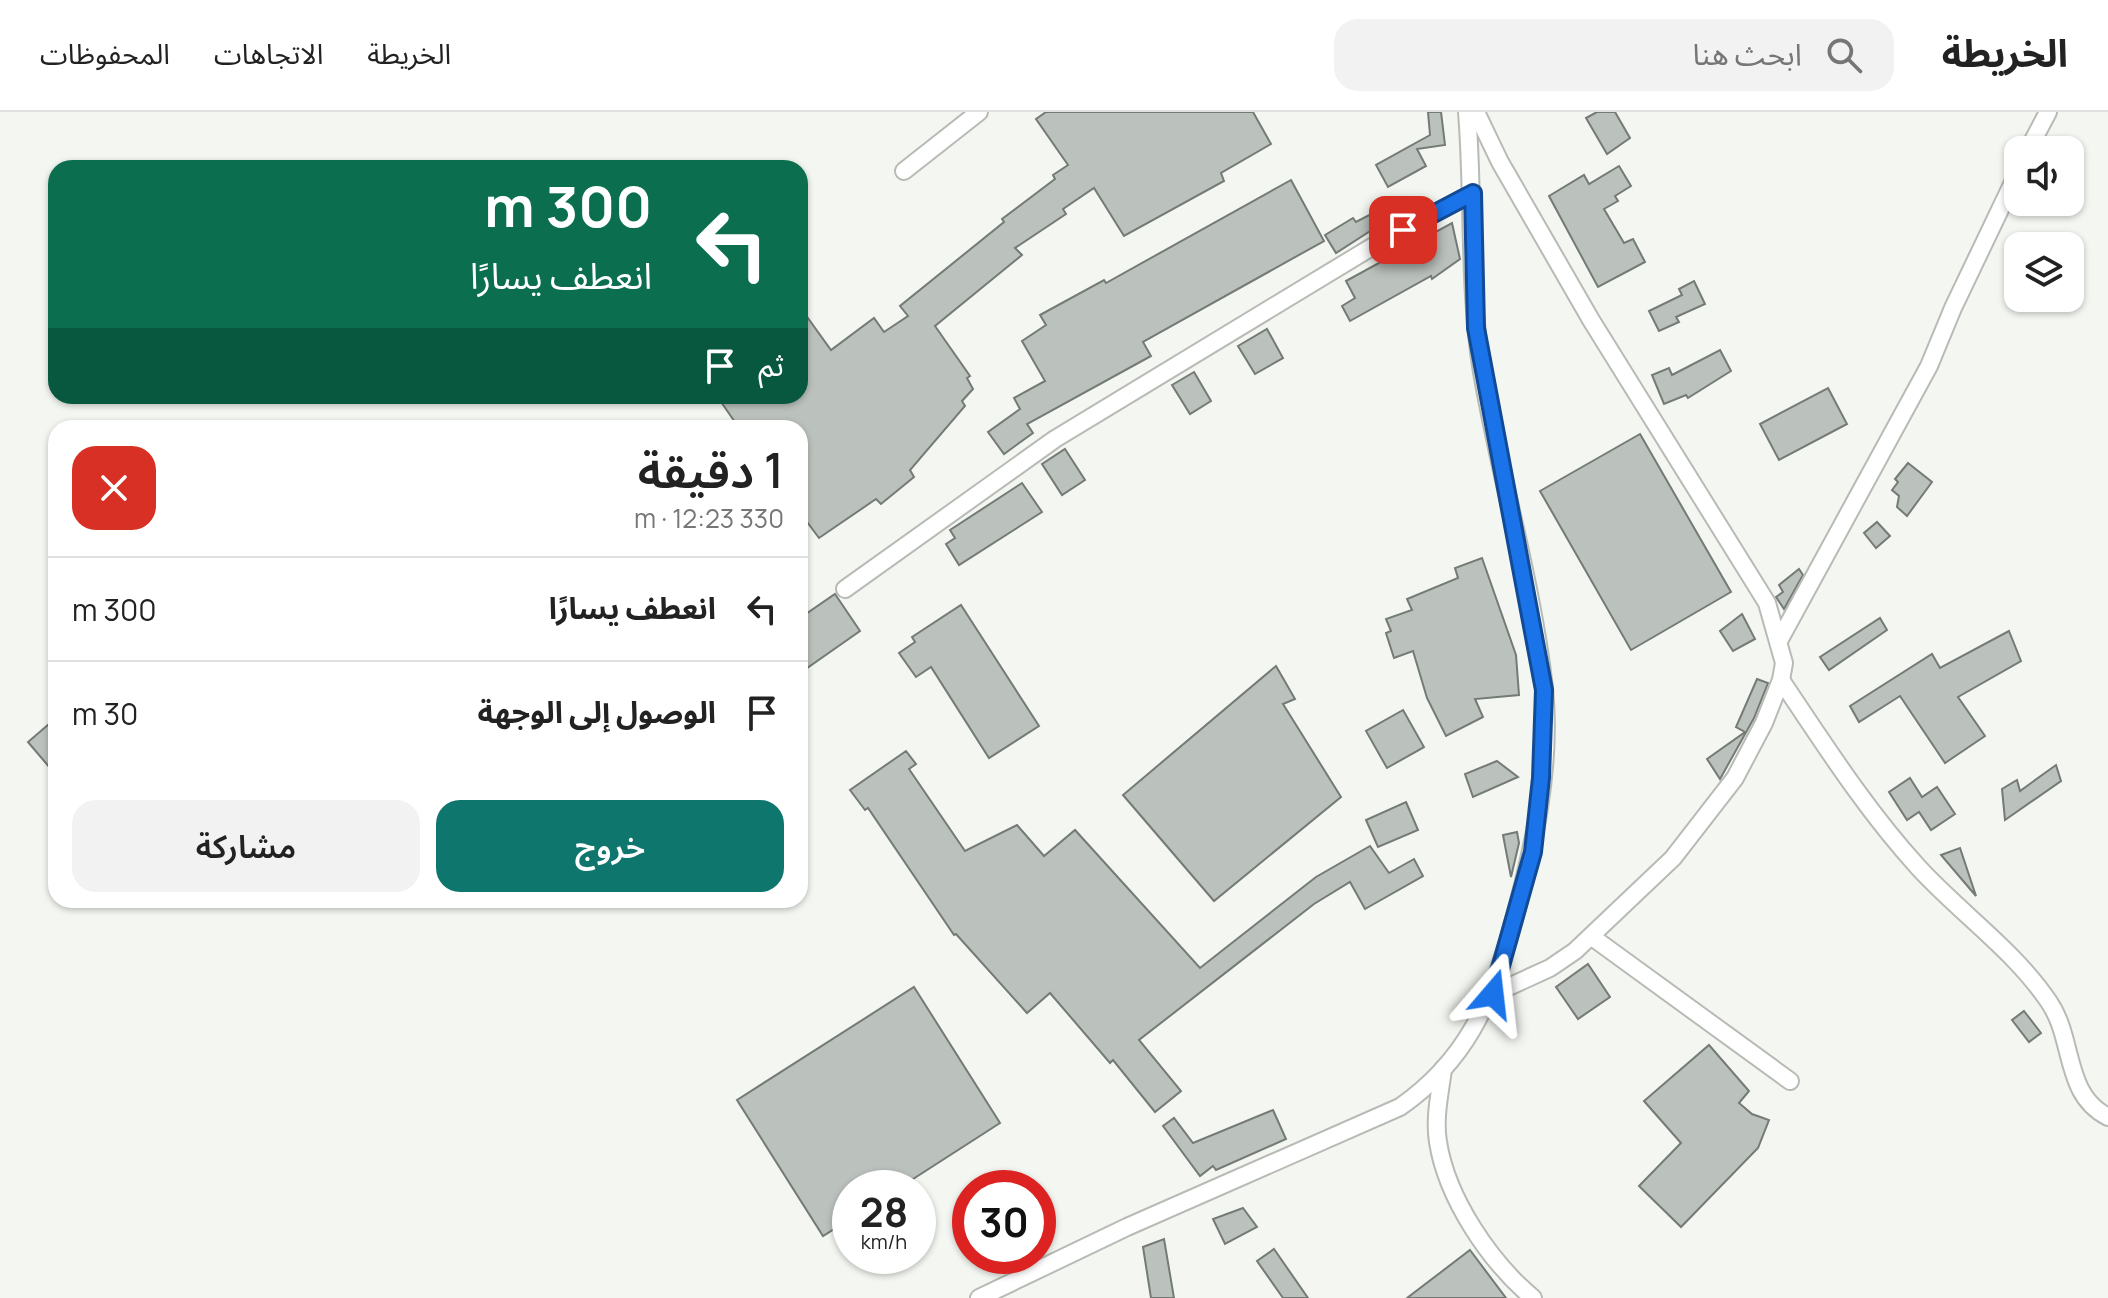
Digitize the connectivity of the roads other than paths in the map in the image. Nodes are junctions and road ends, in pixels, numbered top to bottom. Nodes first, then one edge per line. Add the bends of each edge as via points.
1 (979, 112) edge
2 (1467, 112) edge
3 (1476, 112) edge
4 (2048, 112) edge
5 (2035, 136) edge
6 (904, 171) dead end
7 (1473, 193) junction
8 (2004, 201) edge
9 (845, 589) dead end
10 (1780, 639) junction
11 (1781, 680) junction
12 (1592, 937) junction
13 (1493, 994) junction
14 (1443, 1069) junction
15 (1790, 1081) dead end
16 (2108, 1117) edge
17 (979, 1298) edge
18 (1533, 1298) edge

1 - 6 street
2 - 7 street
3 - 10 street via 1591,320 1767,603
4 - 5 street
7 - 9 street via 1380,242 1055,439
7 - 13 street via 1476,328 1544,690 1533,852
8 - 10 street via 1929,366
10 - 11 street
11 - 12 street via 1764,723 1724,792 1673,858
11 - 16 street via 1918,867 2012,957 2050,1003 2067,1037 2078,1089
12 - 13 street via 1550,968
12 - 15 street
13 - 14 street
14 - 17 street via 1400,1107
14 - 18 street via 1438,1143 1455,1196 1494,1255

